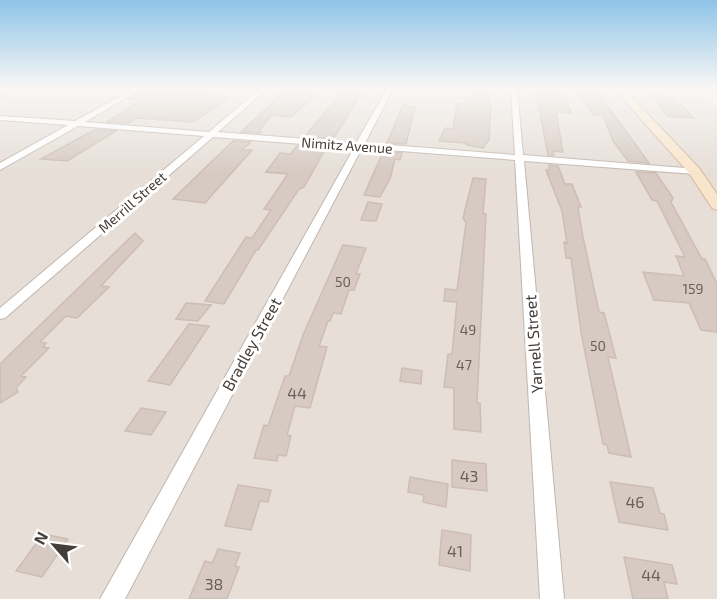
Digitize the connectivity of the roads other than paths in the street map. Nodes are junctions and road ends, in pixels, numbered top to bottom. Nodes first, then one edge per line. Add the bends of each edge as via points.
1 (88, 117) edge
2 (231, 117) edge
3 (375, 117) edge
4 (516, 117) edge
5 (645, 117) edge
6 (0, 118) edge
7 (75, 124) junction
8 (211, 134) junction
9 (359, 146) junction
10 (520, 158) junction
11 (0, 166) edge
12 (694, 171) junction
13 (717, 205) edge
14 (0, 315) edge
15 (112, 599) edge
16 (552, 599) edge

1 - 7 street
2 - 8 street, Merrill Street
3 - 9 street, Bradley Street
4 - 10 street, Yarnell Street
5 - 12 street
6 - 7 street, Nimitz Avenue
7 - 8 street, Nimitz Avenue
7 - 11 street
8 - 9 street, Nimitz Avenue
8 - 14 street, Merrill Street
9 - 10 street, Nimitz Avenue
9 - 15 street, Bradley Street
10 - 12 street, Nimitz Avenue
10 - 16 street, Yarnell Street
12 - 13 street

